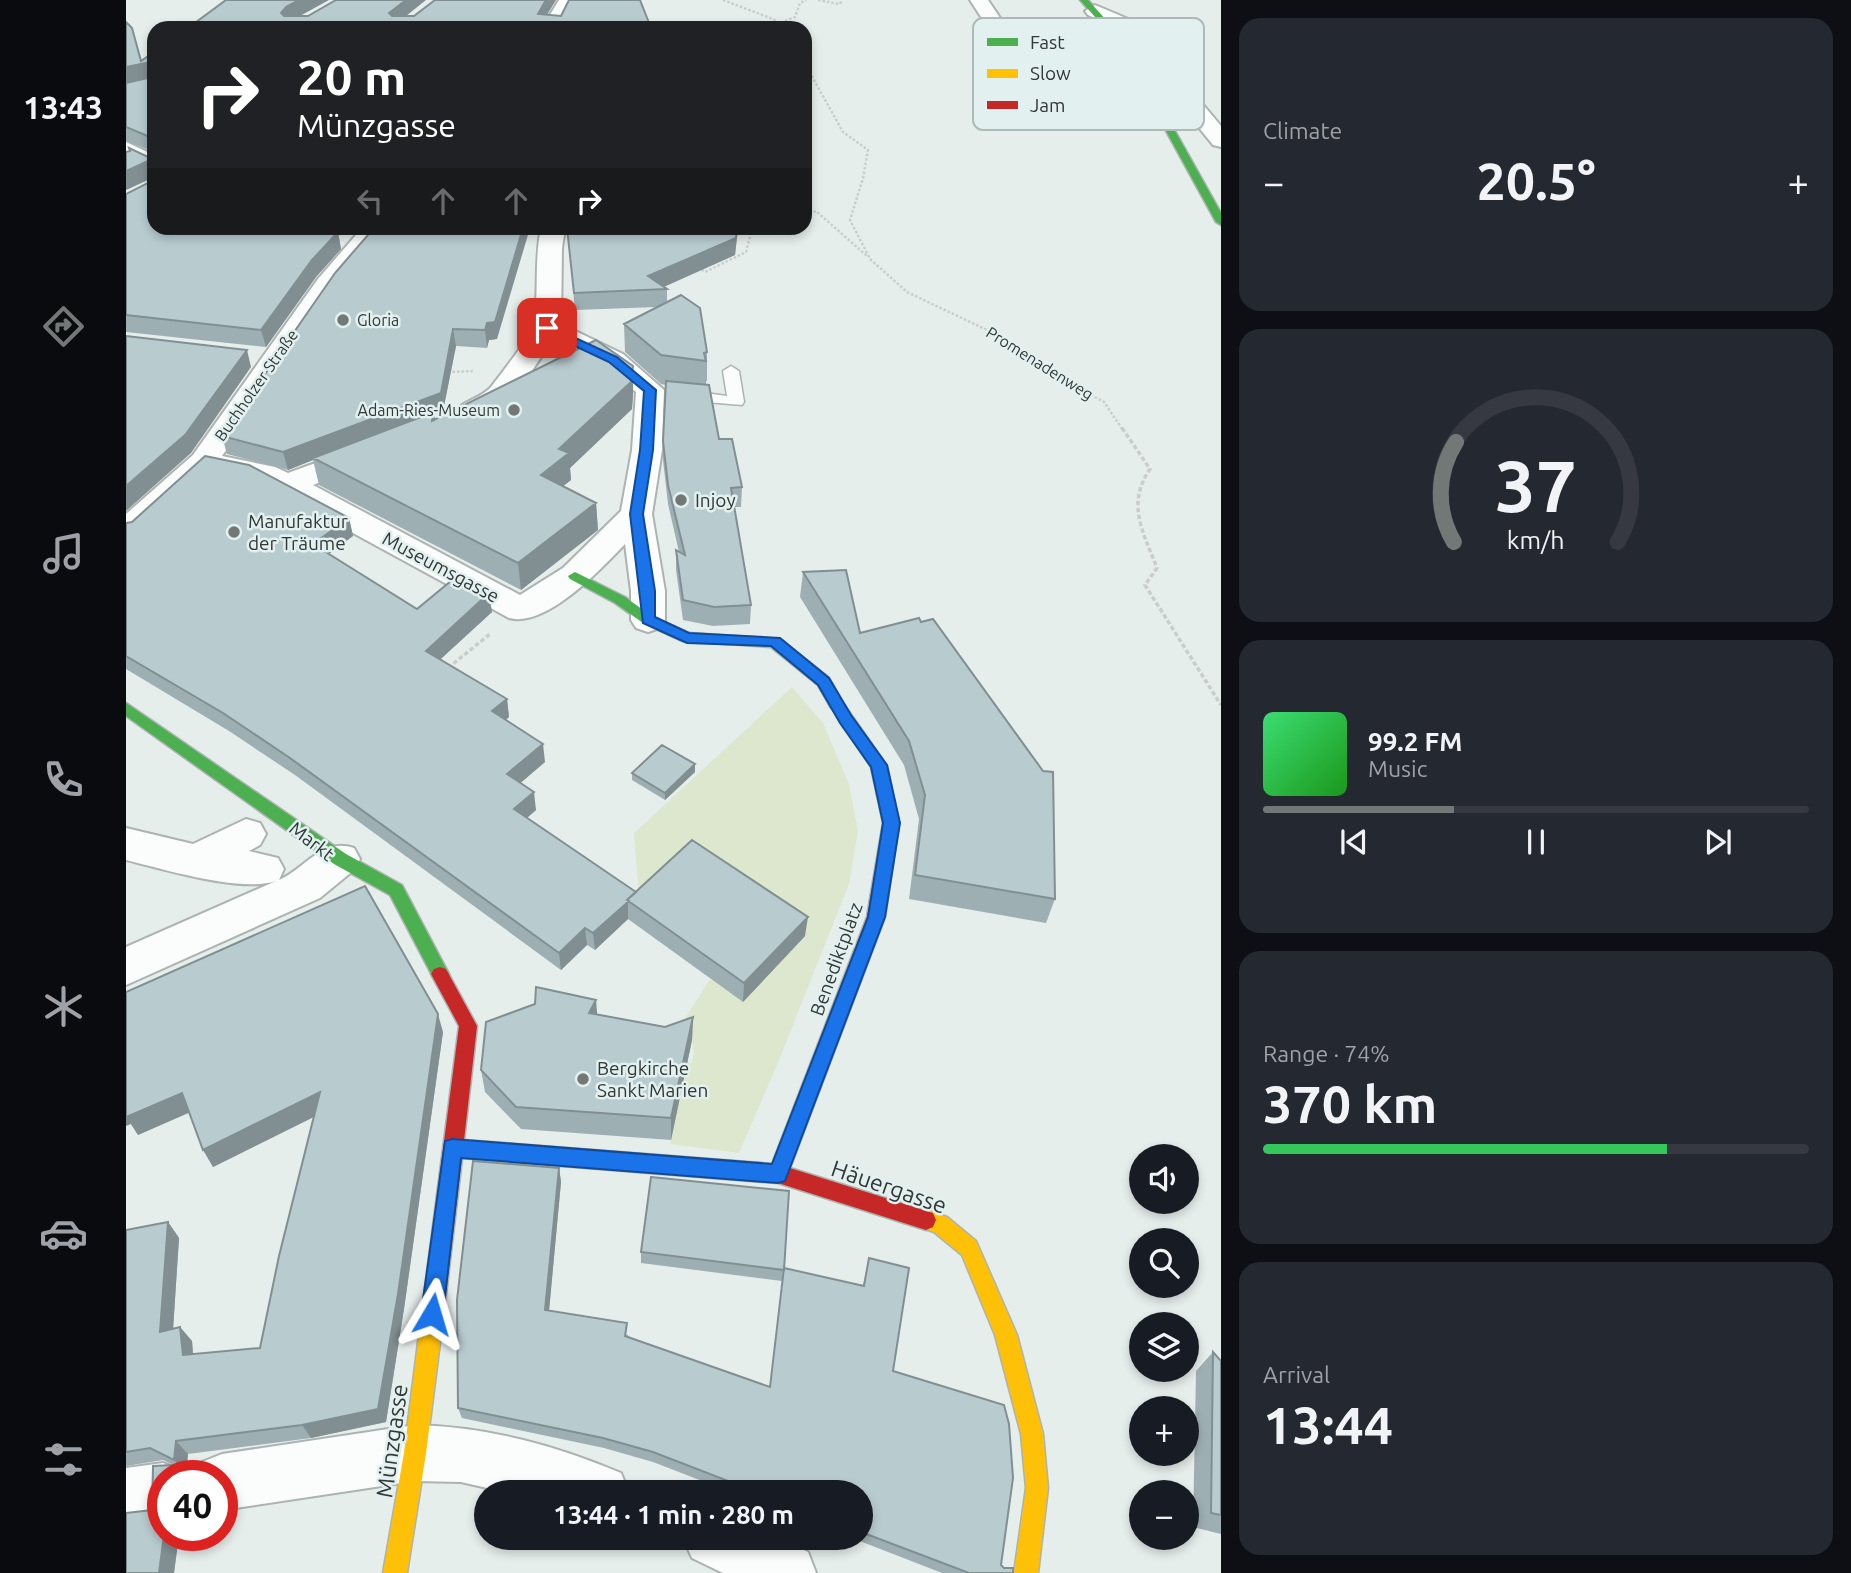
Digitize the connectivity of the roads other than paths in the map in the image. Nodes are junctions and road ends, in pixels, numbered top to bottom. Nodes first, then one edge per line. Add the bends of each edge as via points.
1 (568, 0) edge
2 (979, 0) edge
3 (1089, 6) edge
4 (991, 18) edge
5 (1112, 18) edge
6 (556, 21) edge
7 (1204, 122) edge
8 (1169, 130) edge
9 (1198, 130) edge
10 (1221, 143) edge
11 (126, 149) edge
12 (147, 160) edge
13 (1221, 222) edge
14 (552, 235) edge
15 (360, 236) edge
16 (547, 328) junction
17 (240, 356) edge
18 (275, 359) junction
19 (731, 371) dead end
20 (650, 390) junction
21 (445, 423) edge
22 (386, 448) edge
23 (204, 461) junction
24 (287, 484) junction
25 (636, 514) junction
26 (126, 531) edge
27 (575, 576) junction
28 (648, 620) junction
29 (126, 708) edge
30 (246, 834) dead end
31 (126, 844) edge
32 (341, 859) junction
33 (197, 861) junction
34 (264, 869) dead end
35 (126, 967) edge
36 (452, 1148) junction
37 (778, 1174) junction
38 (415, 1453) junction
39 (238, 1480) edge
40 (568, 1480) edge
41 (147, 1493) edge
42 (126, 1496) edge
43 (738, 1550) edge
44 (395, 1573) edge
45 (787, 1573) edge
46 (1026, 1573) edge

1 - 6 street
2 - 4 street
3 - 5 street
7 - 10 street
8 - 13 street
9 - 10 street
11 - 12 street
14 - 16 street
15 - 18 street, Buchholzer Straße
16 - 20 street via 613,360
16 - 21 street via 500,394 481,408
17 - 18 street
18 - 23 street, Buchholzer Straße
19 - 20 lane via 736,402
20 - 25 street via 647,450
22 - 24 street
23 - 24 street, Museumsgasse
23 - 26 street, Buchholzer Straße
24 - 27 street, Museumsgasse via 521,610
25 - 27 street
25 - 28 street
27 - 28 street, Benediktplatz
28 - 37 street, Benediktplatz via 687,638 775,642 824,682 879,765 891,823 876,917
29 - 32 street, Markt
30 - 33 street
31 - 33 street
32 - 35 street, Markt via 306,886
32 - 36 street, Münzgasse via 396,890 468,1026
33 - 34 street
36 - 37 street, Häuergasse
36 - 38 street, Münzgasse
37 - 46 street, Häuergasse via 940,1224 969,1248 1006,1335 1032,1434 1037,1488
38 - 39 street
38 - 40 street via 461,1454
38 - 44 street, Münzgasse
41 - 42 street
43 - 45 street

